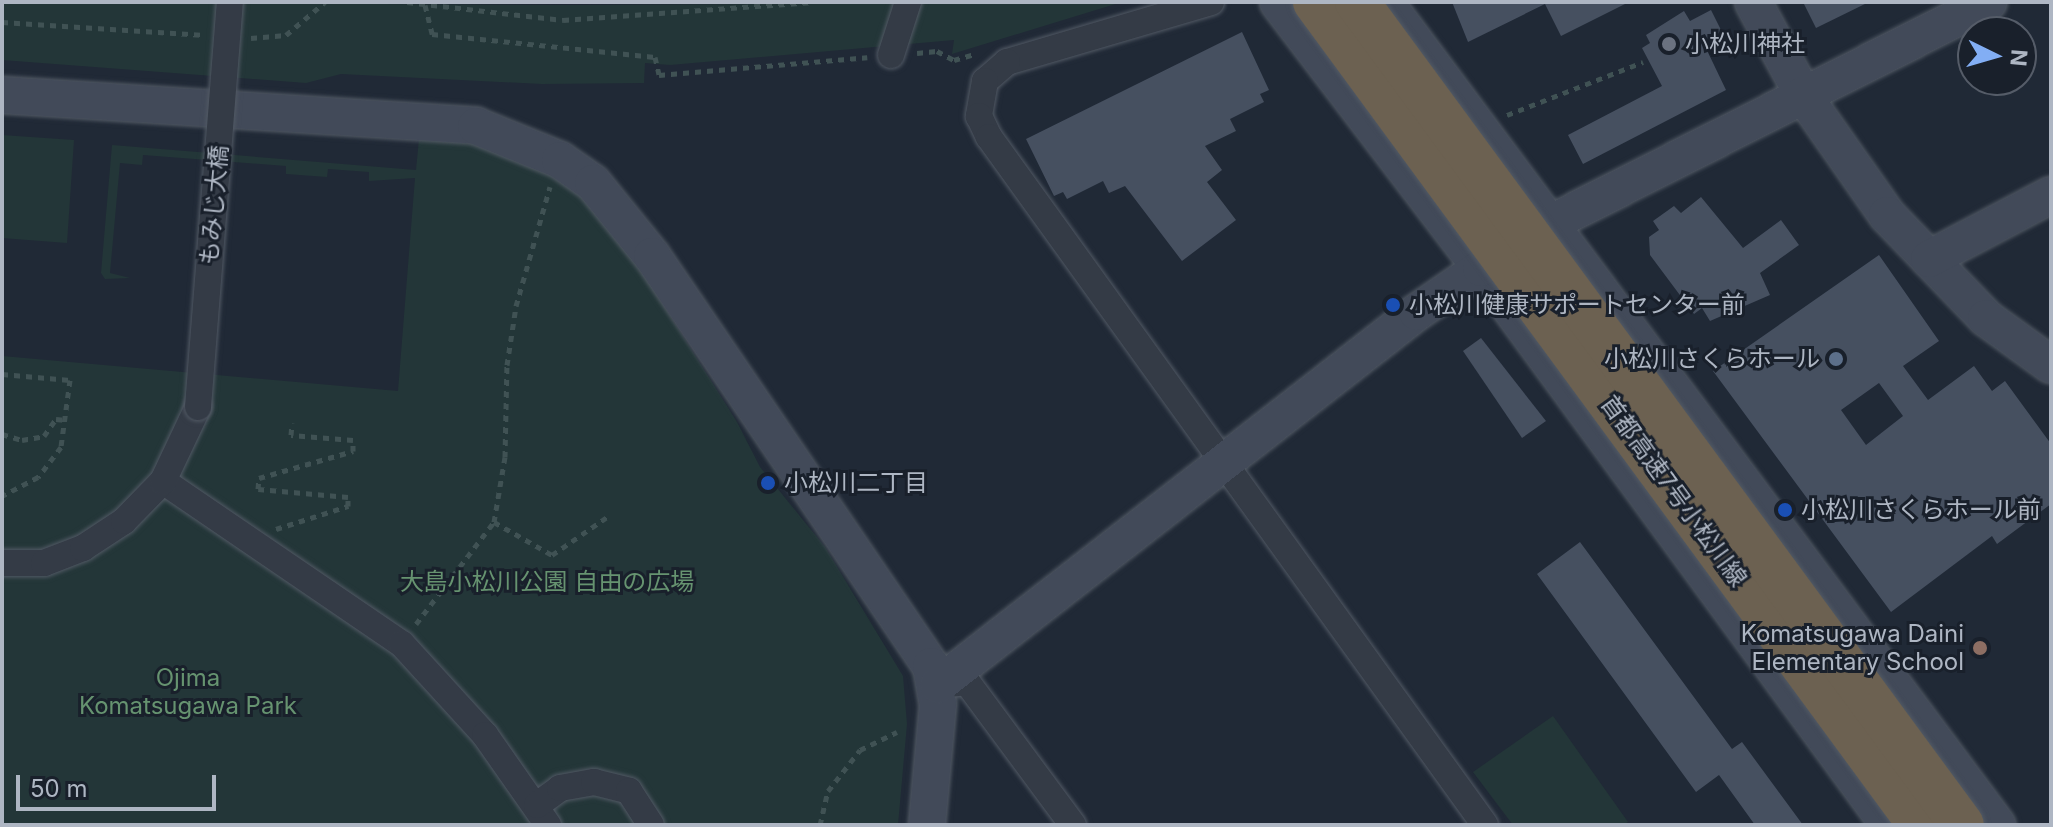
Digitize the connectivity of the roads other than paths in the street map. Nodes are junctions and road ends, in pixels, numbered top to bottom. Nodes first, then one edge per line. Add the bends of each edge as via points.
1 (230, 2) edge
2 (908, 2) edge
3 (1211, 2) edge
4 (1278, 2) edge
5 (1315, 2) edge
6 (1357, 2) edge
7 (1385, 2) edge
8 (1753, 2) edge
9 (1989, 2) edge
10 (891, 55) road end
11 (2, 95) edge
12 (1803, 95) junction
13 (2051, 195) edge
14 (1553, 222) junction
15 (1929, 259) junction
16 (1481, 268) junction
17 (2051, 365) edge
18 (1223, 463) junction
19 (163, 481) junction
20 (2, 563) edge
21 (938, 685) junction
22 (543, 815) edge
23 (651, 825) edge
24 (927, 825) edge
25 (1073, 825) edge
26 (1485, 825) edge
27 (1889, 825) edge
28 (1920, 825) edge
29 (1962, 825) edge
30 (1997, 825) edge

1 - 19 street, もみじ大橋, bridge via 198,407
2 - 10 street
3 - 18 street via 1007,62 985,81 979,116
4 - 16 street
5 - 28 highway, 首都高速7号小松川線, bridge
6 - 29 highway, 首都高速7号小松川線, bridge
7 - 14 street
8 - 12 street
9 - 12 street
11 - 21 street via 476,126 560,160 593,183 652,256 924,652
12 - 14 street
12 - 15 street via 1887,215
13 - 15 street
14 - 16 street
14 - 30 street
15 - 17 street via 1986,318
16 - 18 street
16 - 27 street
18 - 21 street
18 - 26 street
19 - 20 street via 124,521 83,548 44,563
19 - 22 street via 402,644 485,735
21 - 24 street
21 - 25 street via 967,682
22 - 23 street via 560,788 594,782 629,791

